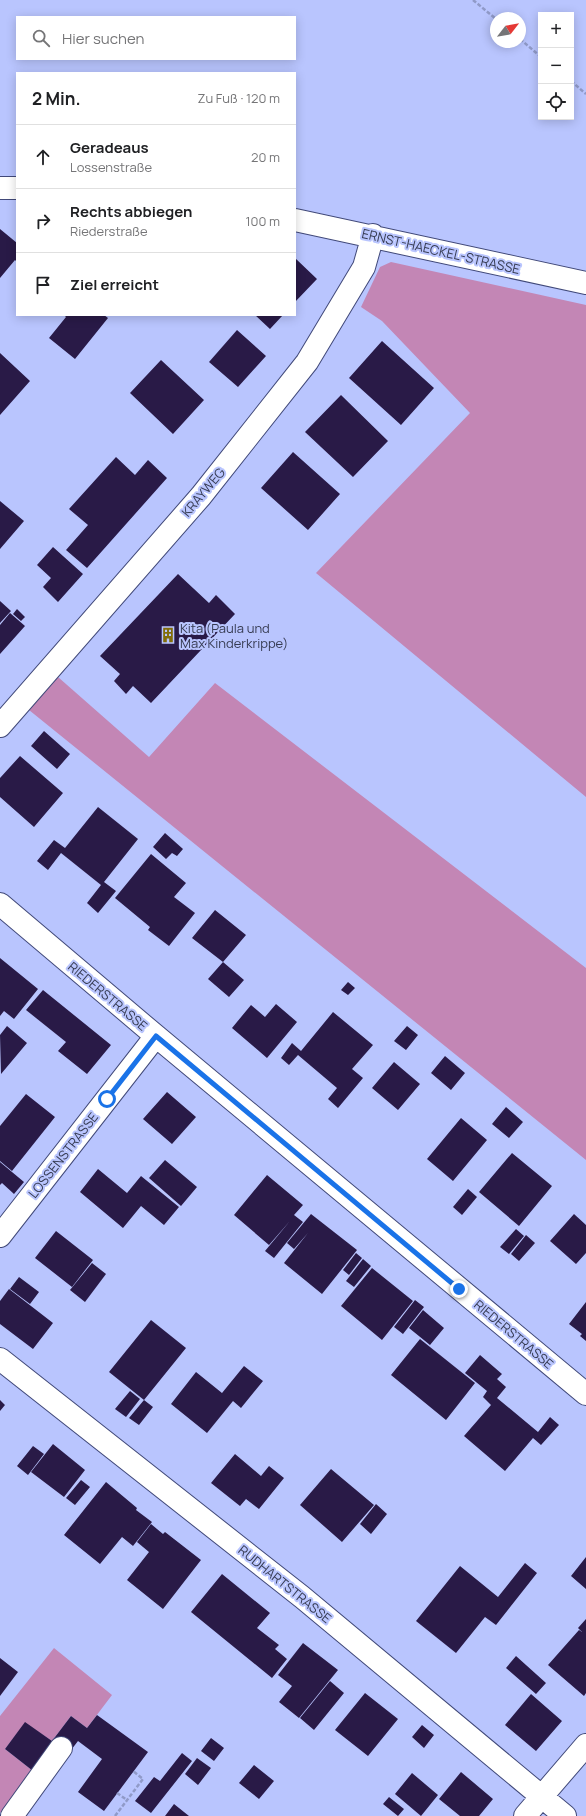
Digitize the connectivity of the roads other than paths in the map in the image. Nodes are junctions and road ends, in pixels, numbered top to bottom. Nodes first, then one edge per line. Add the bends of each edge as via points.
1 (0, 188) edge
2 (16, 188) edge
3 (296, 220) edge
4 (373, 236) junction
5 (586, 283) edge
6 (0, 726) edge
7 (0, 904) edge
8 (156, 1036) junction
9 (0, 1236) edge
10 (0, 1360) edge
11 (586, 1394) edge
12 (586, 1745) edge
13 (61, 1748) dead end
14 (60, 1770) dead end
15 (541, 1797) junction
16 (12, 1816) edge
17 (26, 1816) edge
18 (525, 1816) edge
19 (564, 1816) edge

1 - 2 street
3 - 4 street, ERNST-HAECKEL-STRASSE
4 - 5 street, ERNST-HAECKEL-STRASSE
4 - 6 street, KRAYWEG via 364,267 307,362 201,496
7 - 8 street, RIEDERSTRASSE
8 - 9 street, LOSSENSTRASSE
8 - 11 street, RIEDERSTRASSE
10 - 15 street, RUDHARTSTRASSE via 302,1597
12 - 15 street
13 - 16 street
14 - 17 street
15 - 18 street
15 - 19 street, RUDHARTSTRASSE

